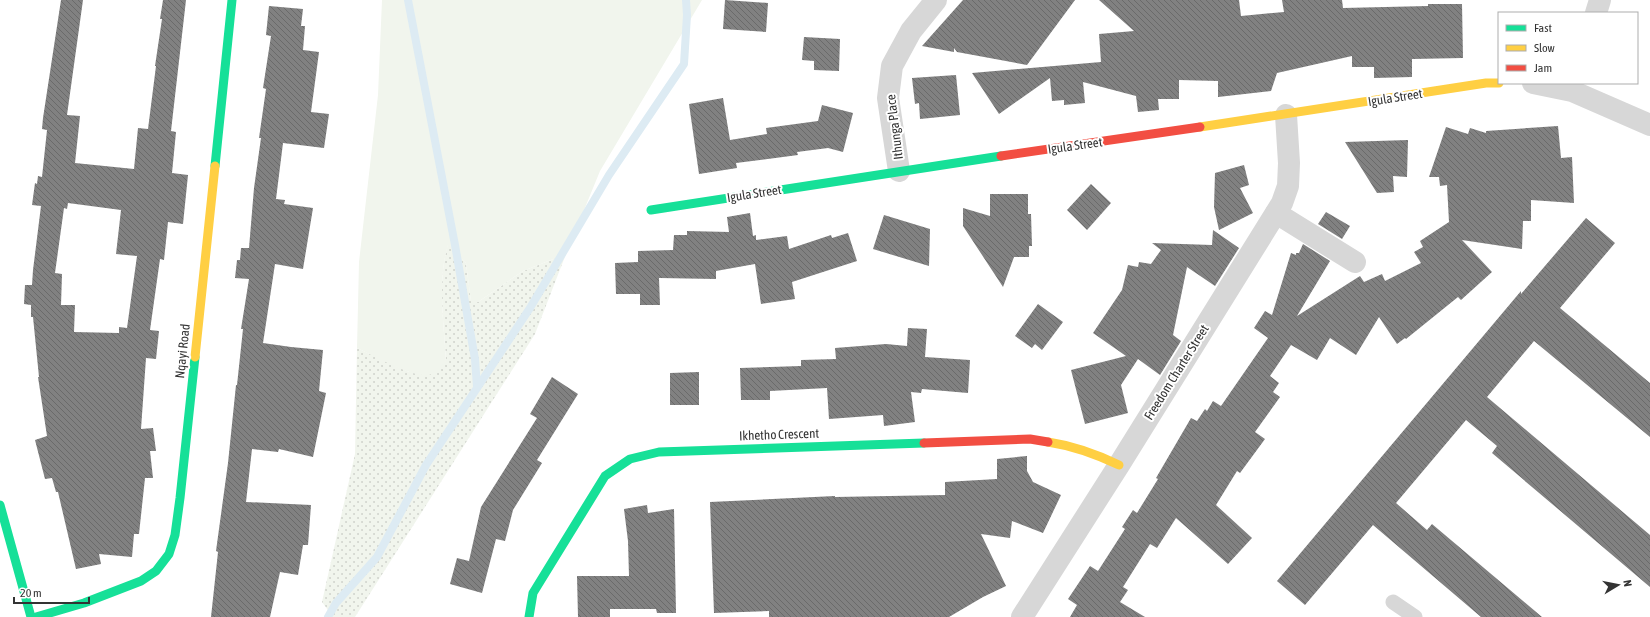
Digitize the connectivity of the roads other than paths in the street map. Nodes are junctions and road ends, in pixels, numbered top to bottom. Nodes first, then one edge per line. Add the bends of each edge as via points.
1 (232, 0) edge
2 (936, 0) edge
3 (1600, 0) edge
4 (1596, 12) edge
5 (1498, 83) edge
6 (1543, 84) edge
7 (1573, 87) edge
8 (1286, 115) junction
9 (1650, 125) edge
10 (899, 171) junction
11 (651, 210) dead end
12 (1276, 213) junction
13 (1355, 262) dead end
14 (1119, 465) junction
15 (0, 505) edge
16 (1393, 602) dead end
17 (31, 617) edge
18 (36, 617) edge
19 (529, 617) edge
20 (1022, 617) edge
21 (1415, 617) edge

1 - 18 street, Nqayi Road via 180,498 175,535 169,554 156,571 141,581 84,603
2 - 10 street, Ithunga Place via 911,31 892,66 888,98
3 - 4 street
5 - 8 street, Igula Street
6 - 7 street
7 - 9 street
8 - 10 street, Igula Street
8 - 12 street, Freedom Charter Street via 1288,186
10 - 11 street, Igula Street
12 - 13 street
12 - 14 street, Freedom Charter Street
14 - 19 street, Ikhetho Crescent via 1094,453 1068,445 1030,439 659,452 635,456 620,463 605,476 533,593
14 - 20 street, Freedom Charter Street
15 - 17 street
16 - 21 lane

